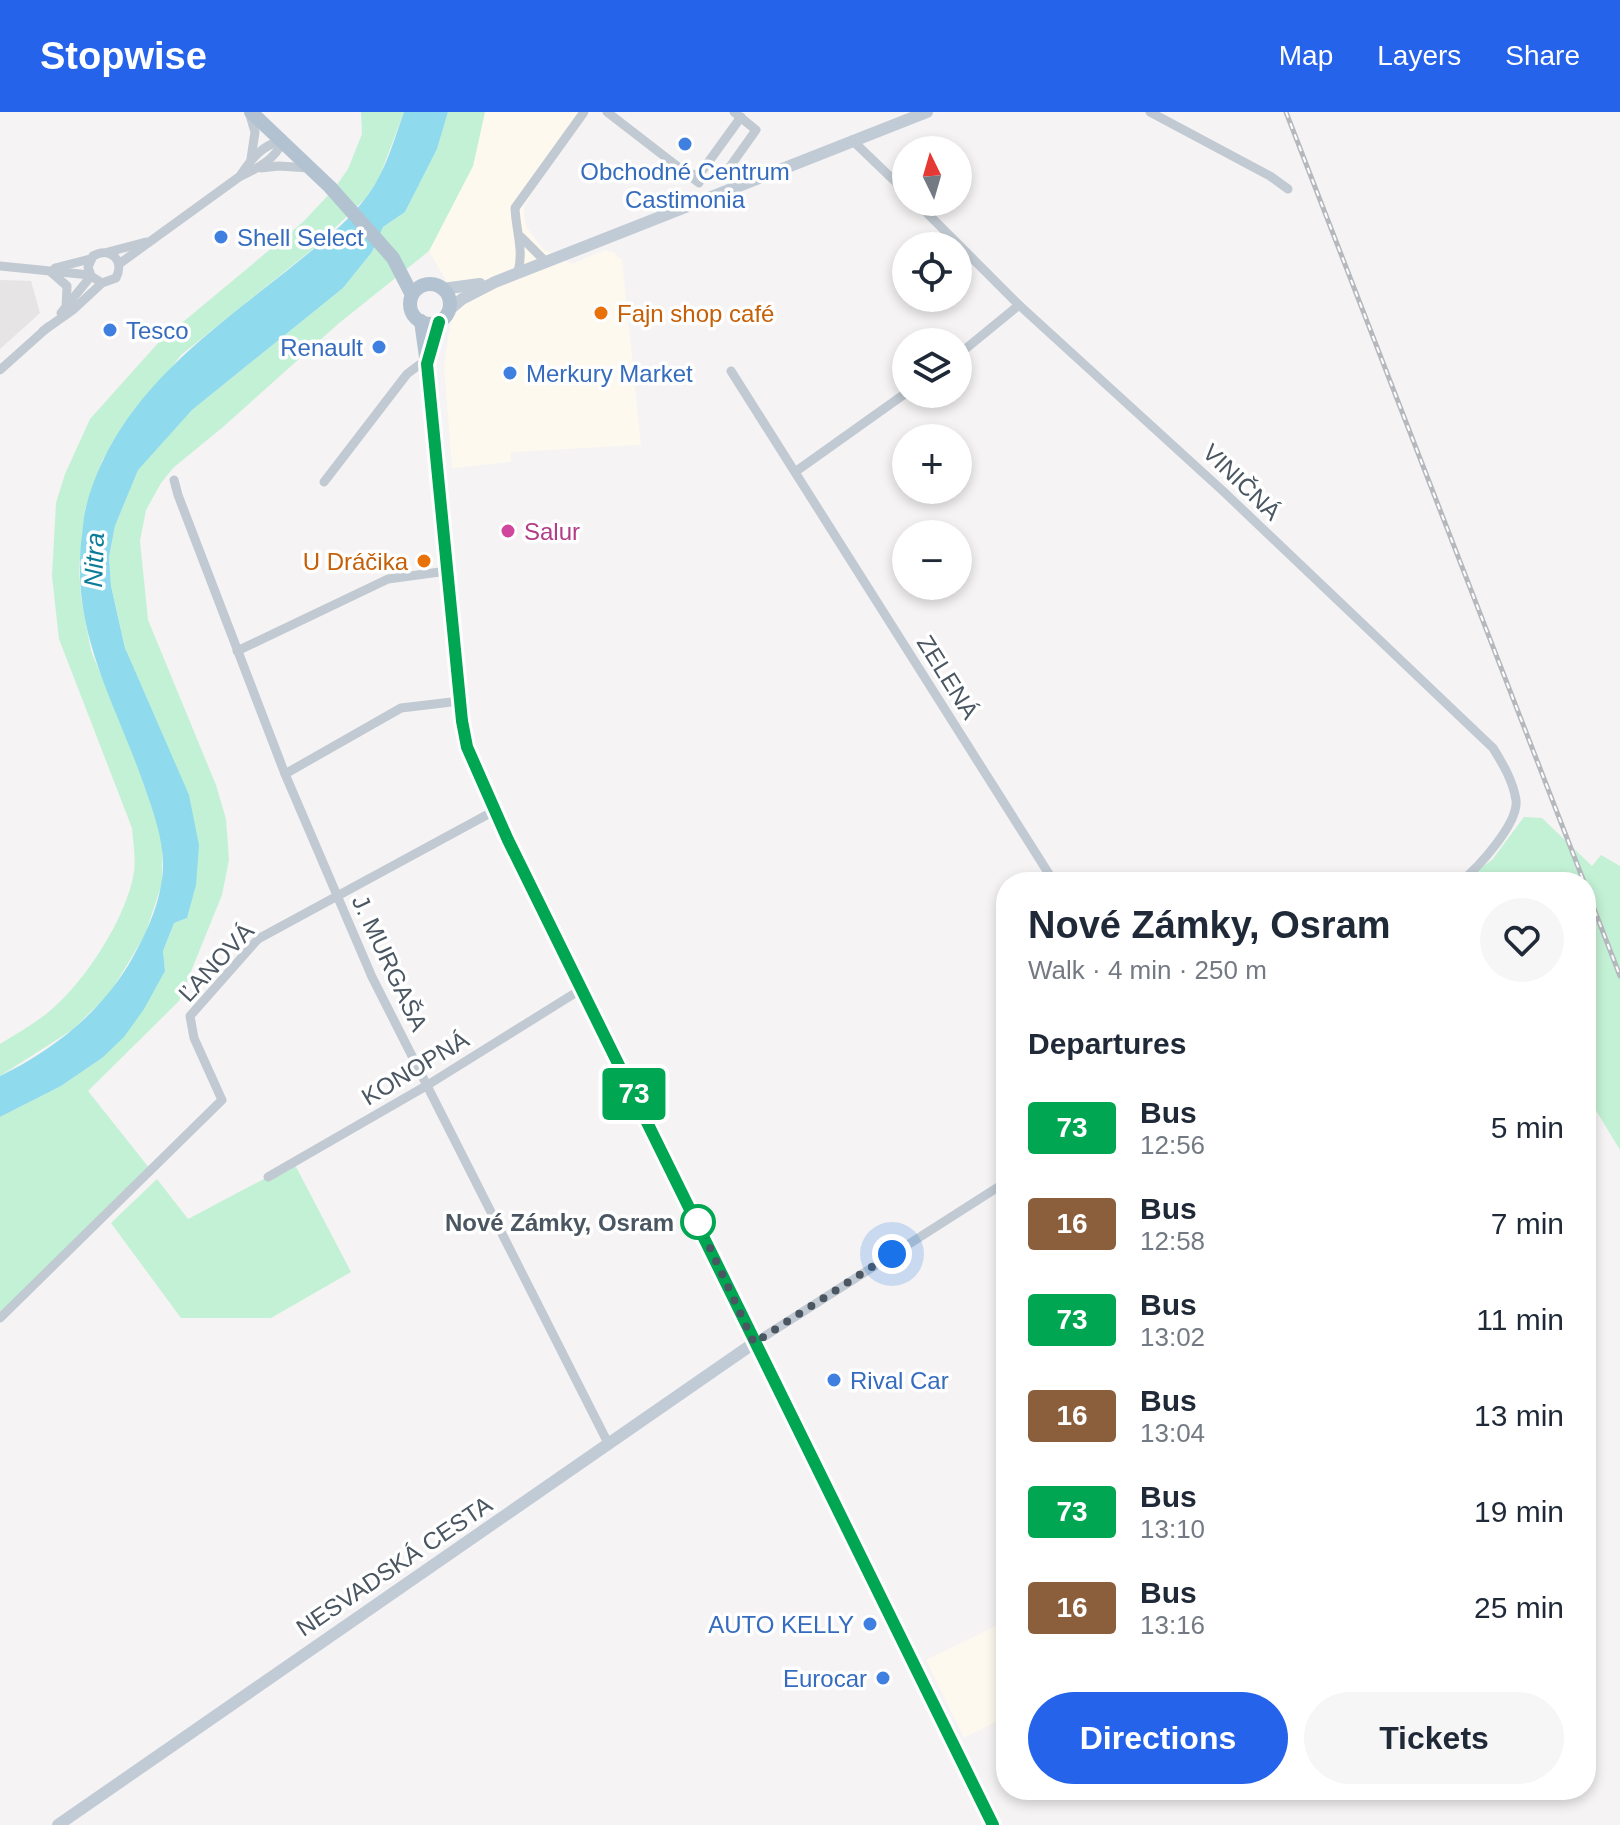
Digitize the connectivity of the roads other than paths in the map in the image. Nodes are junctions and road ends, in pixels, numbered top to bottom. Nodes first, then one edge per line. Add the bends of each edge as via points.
1 (250, 112) edge
2 (584, 112) edge
3 (927, 112) edge
4 (1150, 112) edge
5 (610, 113) edge
6 (738, 115) edge
7 (852, 140) junction
8 (282, 141) junction
9 (251, 159) junction
10 (259, 168) junction
11 (309, 168) junction
12 (729, 168) dead end
13 (239, 177) junction
14 (696, 177) junction
15 (892, 179) edge
16 (1288, 189) dead end
17 (705, 199) junction
18 (930, 216) edge
19 (521, 237) junction
20 (150, 241) junction
21 (108, 252) junction
22 (393, 258) junction
23 (90, 259) junction
24 (546, 262) junction
25 (119, 264) junction
26 (0, 266) edge
27 (48, 270) junction
28 (518, 272) junction
29 (90, 276) junction
30 (495, 282) junction
31 (102, 283) junction
32 (436, 287) junction
33 (412, 295) junction
34 (1019, 305) junction
35 (66, 308) junction
36 (444, 316) junction
37 (421, 321) junction
38 (43, 331) junction
39 (972, 344) edge
40 (427, 364) junction
41 (0, 370) edge
42 (731, 371) dead end
43 (892, 403) edge
44 (795, 472) junction
45 (174, 480) dead end
46 (324, 482) dead end
47 (447, 571) junction
48 (237, 651) junction
49 (460, 701) junction
50 (285, 774) junction
51 (494, 811) junction
52 (1048, 872) edge
53 (1469, 872) edge
54 (337, 898) junction
55 (580, 990) junction
56 (426, 1086) junction
57 (268, 1177) dead end
58 (996, 1188) edge
59 (0, 1318) edge
60 (754, 1343) junction
61 (609, 1445) junction
62 (58, 1825) edge
63 (993, 1825) edge

1 - 8 main road
1 - 9 street via 255,132
2 - 19 street via 515,208
3 - 7 street
4 - 16 street
5 - 14 street
6 - 12 street via 754,126 755,134
6 - 14 street
7 - 15 street
7 - 17 street
8 - 9 street via 272,142
8 - 10 street
8 - 11 main road
9 - 13 street
10 - 11 street
10 - 13 street
11 - 22 main road
13 - 20 street
14 - 17 street
17 - 24 street
18 - 34 street, VINIČNÁ
19 - 24 street
19 - 28 street
20 - 21 street
20 - 25 street
21 - 23 street
21 - 25 street
22 - 32 main road
22 - 33 main road
23 - 27 street
23 - 29 street
24 - 28 street
25 - 31 street via 116,278
26 - 27 street
27 - 29 street
27 - 35 street via 67,286
28 - 30 street
29 - 31 street
29 - 35 street
30 - 32 street
30 - 36 street via 462,299
31 - 38 street
32 - 33 main road via 419,288
32 - 36 main road via 449,299
33 - 37 main road via 411,310
34 - 39 street
34 - 53 street, VINIČNÁ via 1483,736 1503,763 1516,806 1496,844
35 - 38 street
36 - 37 main road via 428,324
36 - 40 main road
37 - 40 main road
38 - 41 street
40 - 46 street via 407,374
40 - 47 main road
42 - 44 street, ZELENÁ
43 - 44 street
44 - 52 street, ZELENÁ
45 - 48 street, J. MURGAŠA
47 - 48 street via 388,579
47 - 49 main road
48 - 50 street, J. MURGAŠA
49 - 50 street via 401,708
49 - 51 main road via 467,747
50 - 54 street, J. MURGAŠA
51 - 54 street, ĽANOVÁ
51 - 55 main road
54 - 56 street, J. MURGAŠA
54 - 59 street, ĽANOVÁ via 258,939 190,1016 194,1038 222,1100
55 - 56 street, KONOPNÁ
55 - 60 main road
56 - 57 street, KONOPNÁ
56 - 61 street, J. MURGAŠA
58 - 60 street
60 - 61 street, NESVADSKÁ CESTA
60 - 63 main road
61 - 62 street, NESVADSKÁ CESTA

